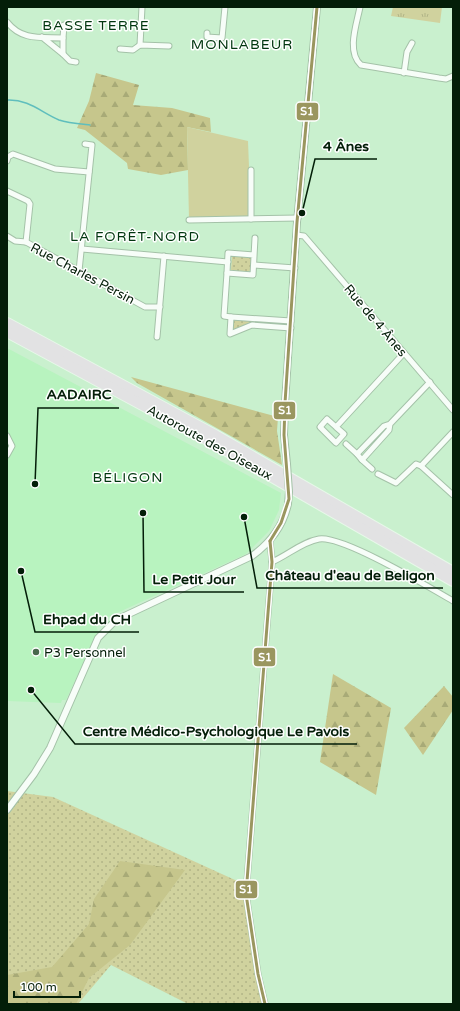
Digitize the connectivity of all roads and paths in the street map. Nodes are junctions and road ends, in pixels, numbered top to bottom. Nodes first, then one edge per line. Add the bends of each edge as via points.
1 (142, 7) edge
2 (225, 7) edge
3 (317, 7) edge
4 (360, 7) edge
5 (7, 22) edge
6 (64, 25) dead end
7 (207, 33) dead end
8 (42, 37) junction
9 (63, 38) junction
10 (412, 43) dead end
11 (140, 44) junction
12 (169, 46) dead end
13 (120, 49) dead end
14 (63, 54) junction
15 (76, 62) dead end
16 (404, 73) junction
17 (453, 76) edge
18 (85, 144) dead end
19 (7, 161) edge
20 (251, 170) dead end
21 (89, 172) junction
22 (7, 191) edge
23 (298, 218) junction
24 (251, 219) junction
25 (189, 220) dead end
26 (296, 235) junction
27 (7, 236) edge
28 (256, 238) dead end
29 (26, 242) junction
30 (82, 249) junction
31 (254, 255) junction
32 (164, 256) junction
33 (228, 262) junction
34 (254, 265) junction
35 (294, 268) junction
36 (79, 271) junction
37 (227, 273) junction
38 (160, 307) junction
39 (231, 317) junction
40 (291, 321) junction
41 (7, 323) edge
42 (291, 328) junction
43 (7, 332) edge
44 (157, 337) dead end
45 (404, 353) junction
46 (430, 382) junction
47 (453, 410) edge
48 (390, 424) junction
49 (336, 427) junction
50 (453, 432) edge
51 (7, 436) edge
52 (346, 444) dead end
53 (357, 454) junction
54 (7, 455) edge
55 (362, 460) junction
56 (421, 466) junction
57 (372, 469) dead end
58 (378, 474) dead end
59 (453, 495) edge
60 (270, 540) junction
61 (272, 562) junction
62 (422, 563) junction
63 (453, 572) edge
64 (453, 581) edge
65 (453, 584) edge
66 (453, 600) edge
67 (7, 810) edge
68 (265, 1004) edge

1 - 11 street
2 - 7 street via 222,38 207,37
3 - 23 street
4 - 16 street via 353,49 355,58 363,66
5 - 8 street via 22,36
6 - 9 street
8 - 9 street
8 - 14 street
9 - 14 street
10 - 16 street via 407,52
11 - 12 street
11 - 13 street via 133,50
14 - 15 street via 70,61
16 - 17 street via 443,79
18 - 21 street via 92,145
19 - 21 street via 13,154 48,168
20 - 24 street
21 - 30 street
22 - 29 street via 30,204
23 - 24 street
23 - 26 street
24 - 25 street
26 - 35 street
26 - 45 street, Rue de 4 Ânes via 304,236
27 - 29 street, Rue Charles Persin via 15,241
28 - 31 street
29 - 36 street, Rue Charles Persin
30 - 32 street
30 - 36 street
31 - 33 street via 228,253
31 - 34 street
32 - 33 street
32 - 38 street
33 - 37 street
34 - 35 street
34 - 37 street via 253,275
35 - 40 street
36 - 38 street, Rue Charles Persin via 145,307
37 - 39 street via 224,316
38 - 44 street
39 - 40 street
39 - 42 street via 230,334 252,325
40 - 42 street
41 - 63 highway, Autoroute des Oiseaux via 216,435
42 - 60 street, bridge via 284,435 289,484 288,504 281,523
43 - 62 highway, Autoroute des Oiseaux via 213,443
45 - 46 street, Rue de 4 Ânes
45 - 49 street
46 - 47 street, Rue de 4 Ânes
46 - 48 street
48 - 53 street via 384,426
48 - 55 street via 389,430
49 - 49 street via 327,418 320,427 336,443 344,434
50 - 56 street
51 - 54 street via 12,446
52 - 53 street
53 - 55 street
55 - 57 street
56 - 58 street via 416,464 396,483
56 - 59 street
60 - 61 street
60 - 67 street via 238,564 116,620 106,629 92,651 42,761
61 - 66 street via 311,542 320,539 336,540
61 - 68 street via 246,894
62 - 64 highway, Autoroute des Oiseaux
62 - 65 highway

